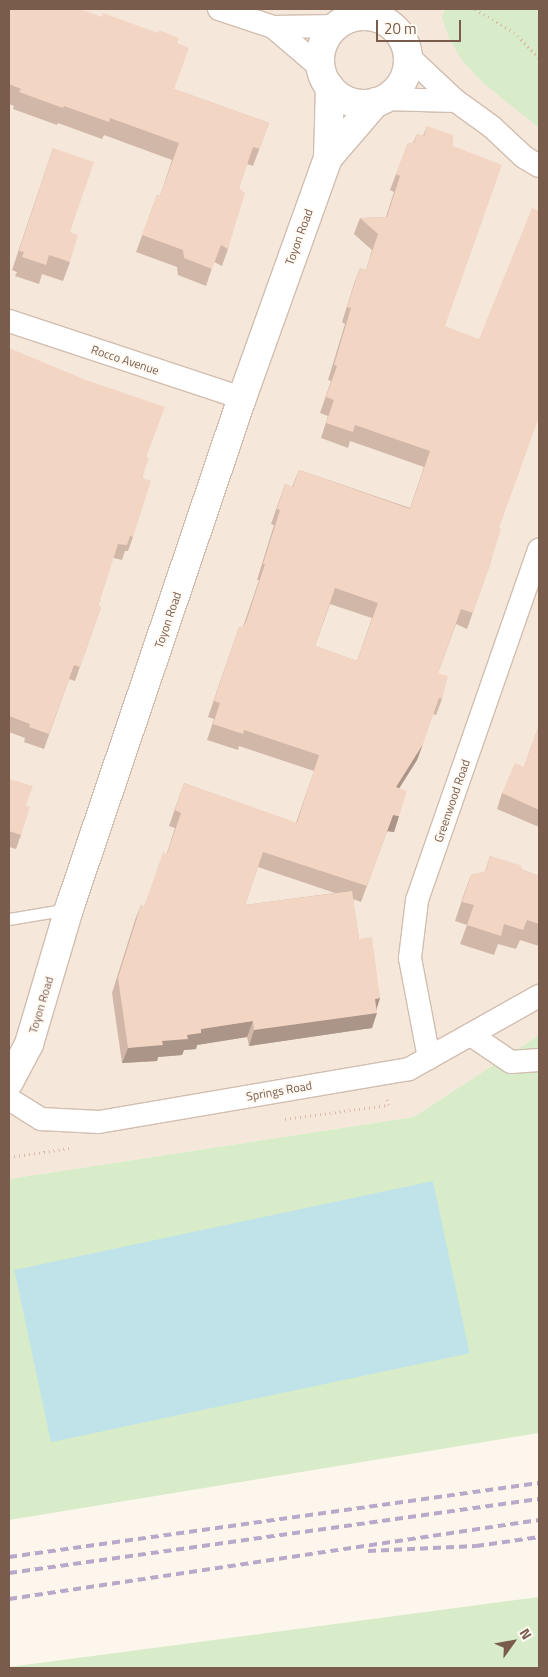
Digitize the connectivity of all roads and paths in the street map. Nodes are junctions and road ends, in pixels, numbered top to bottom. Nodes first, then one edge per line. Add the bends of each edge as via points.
1 (219, 9) edge
2 (475, 9) edge
3 (350, 17) edge
4 (273, 27) junction
5 (403, 33) edge
6 (539, 58) edge
7 (326, 78) junction
8 (380, 101) junction
9 (456, 101) junction
10 (328, 158) junction
11 (539, 166) edge
12 (9, 321) edge
13 (242, 398) junction
14 (539, 550) edge
15 (69, 909) junction
16 (9, 919) edge
17 (539, 996) edge
18 (471, 1035) junction
19 (430, 1058) junction
20 (539, 1060) edge
21 (9, 1082) edge
22 (9, 1099) edge

1 - 4 street
2 - 6 path via 514,32
3 - 4 street
3 - 5 street via 379,18
3 - 7 street via 323,45
4 - 7 street
5 - 8 street via 407,69 403,81 395,92
5 - 9 street
7 - 8 street via 339,96 351,102
7 - 10 street, Toyon Road
8 - 9 street
8 - 10 street, Toyon Road
9 - 11 street
10 - 13 street, Toyon Road
12 - 13 street, Rocco Avenue
13 - 15 street, Toyon Road
14 - 19 street, Greenwood Road via 417,900 410,958
15 - 16 lane
15 - 21 street, Toyon Road via 29,1044
17 - 18 street, Springs Road
18 - 19 street, Springs Road
18 - 20 street via 511,1062
19 - 22 street, Springs Road via 409,1069 99,1122 41,1119

